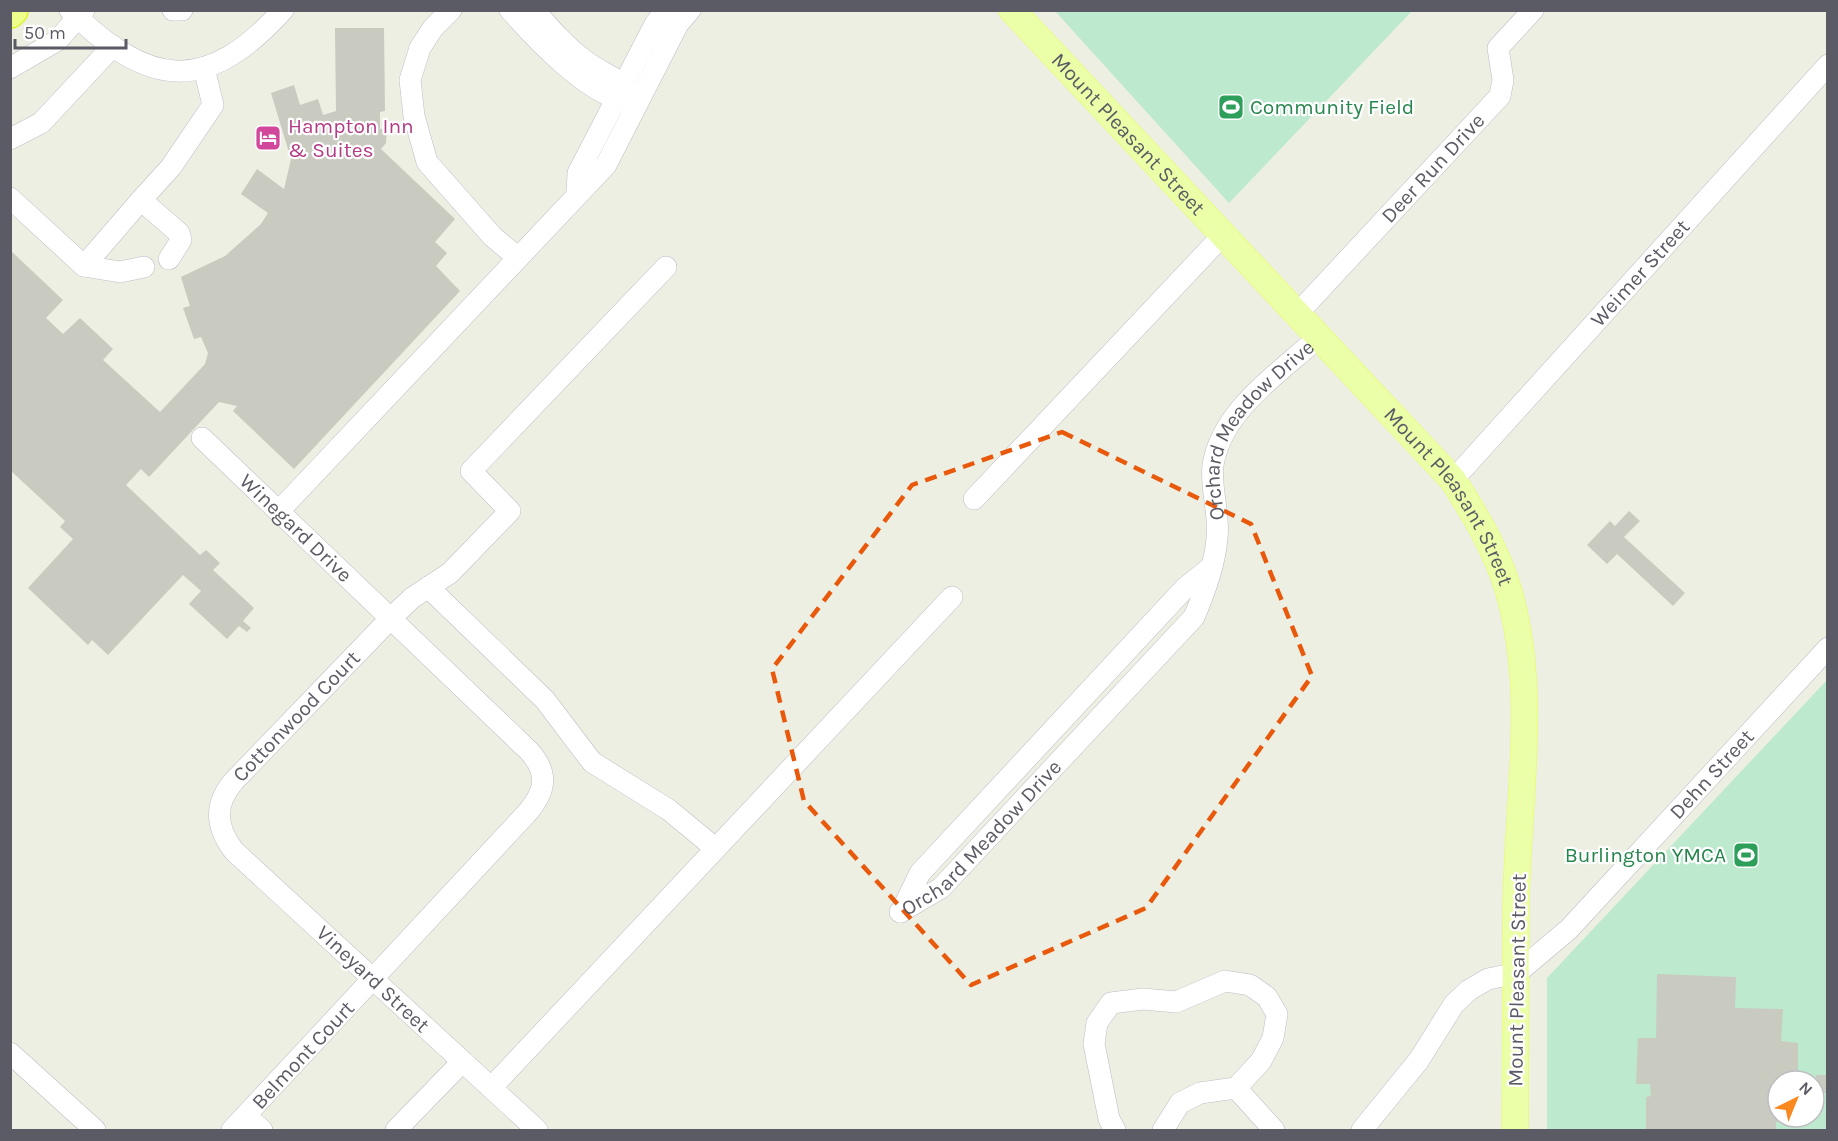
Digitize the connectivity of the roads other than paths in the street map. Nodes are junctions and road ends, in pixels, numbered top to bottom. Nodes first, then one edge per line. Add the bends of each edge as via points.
1 (173, 10) edge
2 (182, 10) edge
3 (451, 10) edge
4 (510, 10) edge
5 (534, 10) edge
6 (666, 10) edge
7 (690, 10) edge
8 (1012, 10) edge
9 (1533, 10) edge
10 (279, 12) edge
11 (77, 13) edge
12 (113, 46) junction
13 (1827, 65) edge
14 (10, 68) edge
15 (204, 68) junction
16 (621, 92) junction
17 (638, 104) junction
18 (10, 139) edge
19 (577, 193) junction
20 (10, 198) edge
21 (141, 200) junction
22 (1224, 236) junction
23 (517, 257) junction
24 (169, 259) dead end
25 (84, 266) junction
26 (144, 267) dead end
27 (666, 267) dead end
28 (1298, 313) junction
29 (1320, 336) junction
30 (202, 438) dead end
31 (1453, 480) junction
32 (974, 499) dead end
33 (279, 511) junction
34 (1210, 568) junction
35 (428, 587) junction
36 (952, 597) dead end
37 (390, 619) junction
38 (1827, 648) edge
39 (219, 821) joint
40 (715, 848) junction
41 (1517, 973) junction
42 (373, 979) junction
43 (10, 1053) edge
44 (462, 1062) junction
45 (491, 1088) junction
46 (1236, 1088) junction
47 (239, 1123) edge
48 (95, 1131) edge
49 (262, 1131) edge
50 (396, 1131) edge
51 (537, 1131) edge
52 (1115, 1131) edge
53 (1163, 1131) edge
54 (1274, 1131) edge
55 (1362, 1131) edge
56 (1515, 1131) edge

1 - 2 street
3 - 23 street via 420,48 410,80 414,116 427,162 493,237
4 - 16 street via 583,79
5 - 16 street
6 - 16 street
7 - 17 street via 678,24
8 - 22 main road, Mount Pleasant Street
9 - 28 street, Deer Run Drive via 1498,48 1503,80 1500,96
10 - 15 street via 239,52
11 - 12 street
11 - 14 street via 46,50
12 - 15 street via 127,58 161,71
12 - 18 street via 41,123
13 - 31 street, Weimer Street
15 - 21 street via 213,105 171,167
16 - 17 street
16 - 19 street via 578,173
17 - 19 street via 606,165
19 - 23 street
20 - 25 street
21 - 24 street via 179,233 181,240
21 - 25 street
22 - 28 main road, Mount Pleasant Street
22 - 32 street
23 - 33 street
25 - 26 street via 120,272
27 - 35 street, Cottonwood Court via 471,471 510,511 450,573
28 - 29 main road, Mount Pleasant Street
29 - 31 main road, Mount Pleasant Street
29 - 34 street, Orchard Meadow Drive via 1246,403 1226,431 1213,464 1218,538
30 - 33 street, Winegard Drive
31 - 41 main road, Mount Pleasant Street via 1478,518 1508,590 1523,684
33 - 37 street, Winegard Drive
34 - 34 street, Orchard Meadow Drive via 1185,588 920,873 900,912 941,888 1194,616
35 - 37 street, Cottonwood Court
35 - 40 street via 545,700 592,762 669,810
36 - 40 street
37 - 39 street, Cottonwood Court via 234,780 221,801
37 - 42 street, Winegard Drive via 529,751 542,769 544,784 527,813
38 - 41 street, Dehn Street via 1569,929
39 - 42 street, Vineyard Street via 234,850
40 - 45 street
41 - 55 street via 1488,979 1454,1004 1419,1060
41 - 56 main road, Mount Pleasant Street
42 - 44 street, Vineyard Street
42 - 47 street, Belmont Court
43 - 48 street
44 - 45 street, Vineyard Street
44 - 50 street
45 - 51 street, Vineyard Street
46 - 52 street via 1261,1060 1273,1038 1277,1014 1267,998 1250,985 1225,981 1176,1002 1143,999 1111,1003 1097,1023 1094,1044 1109,1119
46 - 53 street via 1200,1093 1179,1103
46 - 54 street
47 - 49 street

